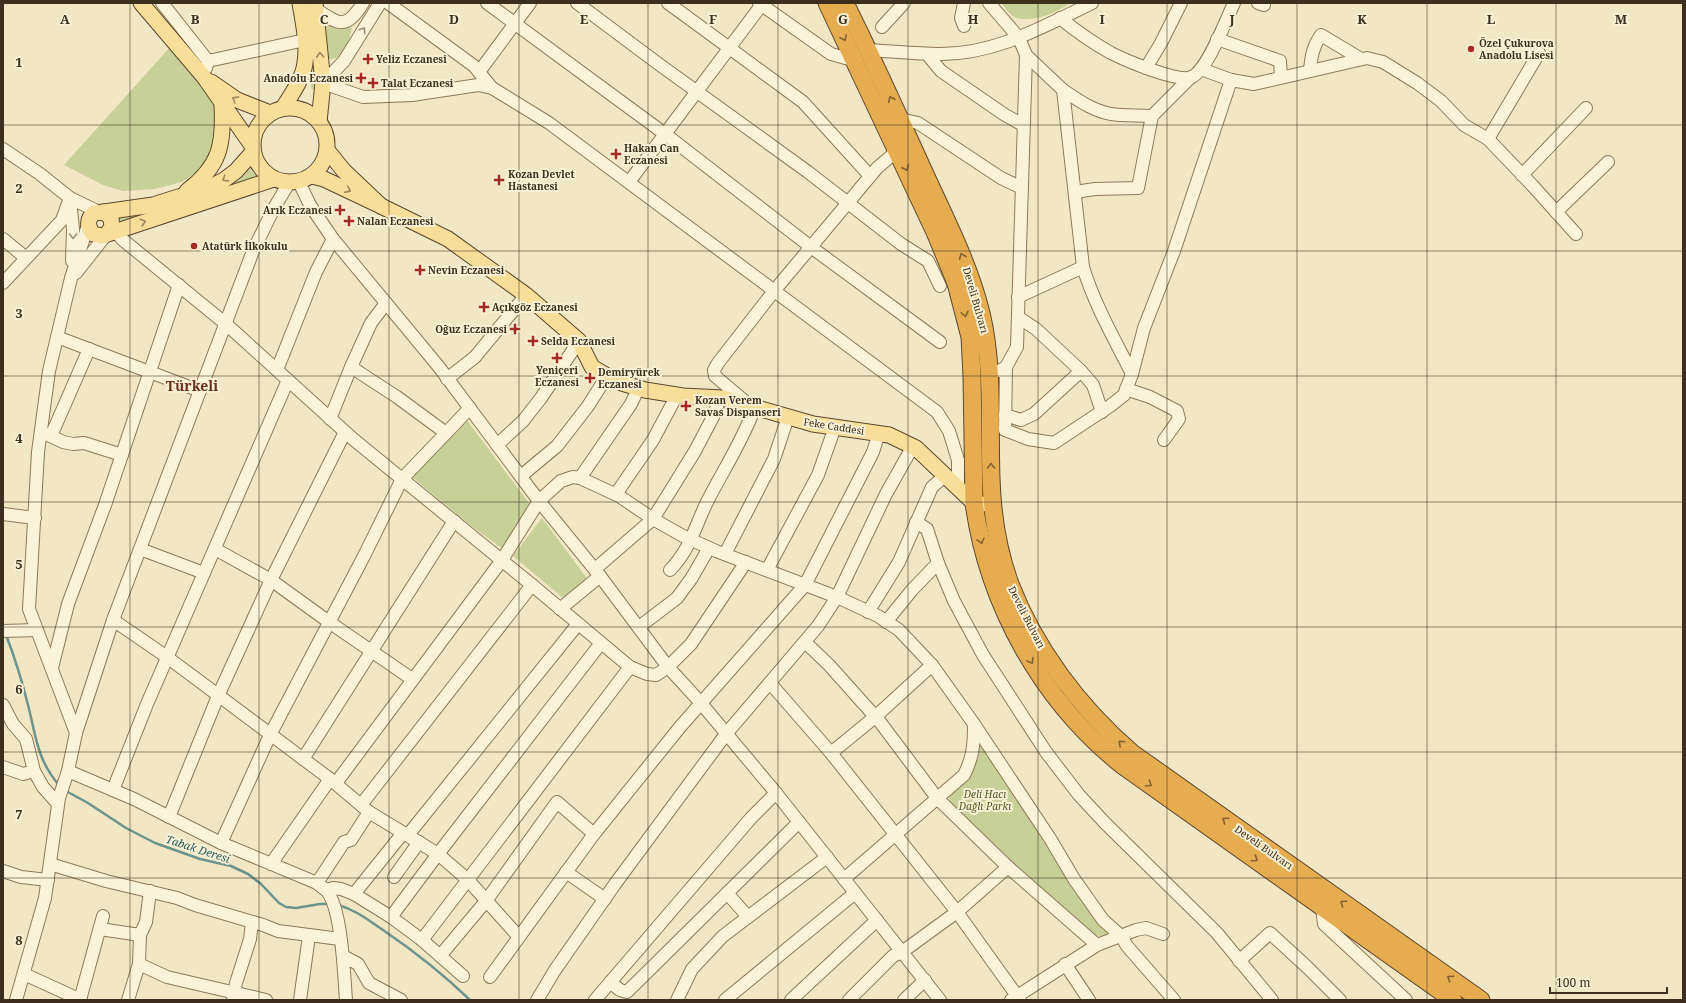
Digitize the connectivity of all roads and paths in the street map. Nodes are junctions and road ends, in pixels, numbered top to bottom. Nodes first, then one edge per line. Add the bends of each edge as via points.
1 (141, 3) edge
2 (162, 3) edge
3 (300, 3) edge
4 (362, 3) edge
5 (380, 3) edge
6 (388, 3) edge
7 (487, 3) edge
8 (530, 3) edge
9 (577, 3) edge
10 (668, 3) edge
11 (827, 3) edge
12 (845, 3) edge
13 (904, 3) edge
14 (964, 3) edge
15 (989, 3) edge
16 (1092, 3) edge
17 (1180, 3) edge
18 (1234, 3) edge
19 (761, 4) edge
20 (321, 8) edge
21 (1075, 8) edge
22 (1060, 18) junction
23 (515, 24) junction
24 (964, 26) dead end
25 (181, 27) junction
26 (882, 27) dead end
27 (1019, 38) junction
28 (172, 39) junction
29 (1217, 39) junction
30 (305, 40) junction
31 (730, 47) junction
32 (868, 50) junction
33 (1539, 53) dead end
34 (927, 54) junction
35 (1026, 55) junction
36 (1361, 59) junction
37 (208, 61) junction
38 (856, 61) junction
39 (1146, 68) junction
40 (1310, 71) junction
41 (479, 72) junction
42 (1196, 73) junction
43 (204, 77) junction
44 (1281, 77) junction
45 (1231, 80) junction
46 (323, 83) junction
47 (492, 88) junction
48 (1063, 90) junction
49 (697, 91) junction
50 (222, 105) junction
51 (1586, 108) dead end
52 (277, 111) junction
53 (1152, 116) junction
54 (900, 119) junction
55 (319, 122) junction
56 (1023, 125) junction
57 (665, 134) junction
58 (1488, 140) junction
59 (3, 149) edge
60 (253, 150) junction
61 (327, 150) junction
62 (898, 150) junction
63 (1608, 162) dead end
64 (1522, 175) junction
65 (870, 176) junction
66 (274, 179) junction
67 (300, 180) junction
68 (629, 182) junction
69 (1022, 188) junction
70 (1075, 192) junction
71 (180, 197) junction
72 (70, 198) junction
73 (848, 202) junction
74 (381, 206) junction
75 (1556, 212) junction
76 (95, 217) junction
77 (111, 233) junction
78 (1576, 234) dead end
79 (333, 238) junction
80 (3, 239) edge
81 (811, 247) junction
82 (26, 258) junction
83 (1083, 267) junction
84 (71, 278) junction
85 (3, 284) edge
86 (179, 285) junction
87 (940, 286) dead end
88 (774, 291) junction
89 (526, 295) junction
90 (1018, 297) junction
91 (386, 303) junction
92 (1018, 317) junction
93 (226, 324) junction
94 (57, 337) junction
95 (579, 341) junction
96 (940, 342) dead end
97 (90, 349) junction
98 (351, 367) junction
99 (1006, 367) junction
100 (277, 370) junction
101 (1082, 371) junction
102 (150, 372) junction
103 (1132, 374) junction
104 (607, 376) junction
105 (989, 376) junction
106 (447, 379) junction
107 (288, 380) junction
108 (638, 389) junction
109 (1126, 389) junction
110 (200, 390) junction
111 (677, 395) junction
112 (720, 398) junction
113 (752, 406) junction
114 (470, 408) junction
115 (1102, 412) junction
116 (1005, 415) junction
117 (788, 417) junction
118 (330, 419) junction
119 (835, 427) junction
120 (345, 432) junction
121 (446, 433) junction
122 (879, 433) junction
123 (46, 434) junction
124 (1164, 440) dead end
125 (497, 445) junction
126 (913, 446) junction
127 (122, 455) junction
128 (946, 475) junction
129 (521, 476) junction
130 (580, 478) junction
131 (402, 479) junction
132 (958, 487) junction
133 (616, 494) junction
134 (540, 501) junction
135 (974, 503) junction
136 (993, 505) junction
137 (3, 514) edge
138 (35, 518) junction
139 (653, 519) junction
140 (454, 521) junction
141 (916, 522) junction
142 (692, 540) junction
143 (215, 548) junction
144 (709, 548) junction
145 (140, 549) junction
146 (725, 554) junction
147 (502, 560) junction
148 (746, 562) junction
149 (938, 563) junction
150 (670, 570) dead end
151 (767, 570) junction
152 (598, 572) junction
153 (204, 573) junction
154 (271, 580) junction
155 (532, 585) junction
156 (805, 585) junction
157 (837, 597) junction
158 (560, 609) junction
159 (868, 612) junction
160 (113, 620) junction
161 (329, 622) junction
162 (886, 622) junction
163 (578, 624) junction
164 (639, 627) junction
165 (37, 630) junction
166 (3, 631) edge
167 (804, 642) junction
168 (601, 643) junction
169 (372, 650) junction
170 (167, 657) junction
171 (932, 665) junction
172 (630, 667) junction
173 (668, 667) junction
174 (52, 668) junction
175 (412, 679) junction
176 (770, 683) junction
177 (218, 696) junction
178 (700, 702) junction
179 (3, 705) edge
180 (876, 717) junction
181 (974, 724) junction
182 (76, 733) junction
183 (726, 734) junction
184 (270, 735) junction
185 (831, 753) junction
186 (303, 759) junction
187 (3, 767) edge
188 (34, 771) junction
189 (67, 774) junction
190 (333, 781) junction
191 (113, 790) junction
192 (776, 793) junction
193 (937, 798) junction
194 (59, 801) junction
195 (365, 808) junction
196 (169, 817) junction
197 (799, 822) junction
198 (406, 834) junction
199 (594, 834) junction
200 (895, 835) junction
201 (419, 842) junction
202 (221, 843) junction
203 (438, 854) junction
204 (827, 858) junction
205 (50, 864) junction
206 (270, 864) junction
207 (1008, 867) junction
208 (3, 871) edge
209 (566, 872) junction
210 (394, 877) dead end
211 (844, 879) junction
212 (48, 880) junction
213 (468, 880) junction
214 (324, 890) junction
215 (150, 891) junction
216 (855, 893) junction
217 (354, 894) junction
218 (727, 894) junction
219 (605, 899) junction
220 (486, 901) junction
221 (1322, 908) junction
222 (957, 912) junction
223 (103, 916) dead end
224 (391, 917) junction
225 (748, 917) junction
226 (877, 920) junction
227 (252, 922) junction
228 (100, 929) junction
229 (1163, 934) dead end
230 (140, 935) junction
231 (309, 936) junction
232 (1120, 936) junction
233 (519, 937) junction
234 (340, 939) junction
235 (422, 940) junction
236 (1097, 945) junction
237 (902, 952) junction
238 (343, 956) junction
239 (440, 956) junction
240 (1239, 961) junction
241 (139, 964) junction
242 (1065, 964) junction
243 (24, 974) junction
244 (463, 976) dead end
245 (490, 978) dead end
246 (925, 980) junction
247 (610, 982) junction
248 (234, 996) edge
249 (1016, 999) edge
250 (16, 1000) edge
251 (81, 1000) edge
252 (128, 1000) edge
253 (266, 1000) edge
254 (300, 1000) edge
255 (346, 1000) edge
256 (401, 1000) edge
257 (537, 1000) edge
258 (595, 1000) edge
259 (678, 1000) edge
260 (725, 1000) edge
261 (791, 1000) edge
262 (849, 1000) edge
263 (904, 1000) edge
264 (940, 1000) edge
265 (1089, 1000) edge
266 (1174, 1000) edge
267 (1272, 1000) edge
268 (1340, 1000) edge
269 (1406, 1000) edge
270 (1453, 1000) edge
271 (1481, 1000) edge

1 - 28 main road
2 - 25 street
3 - 30 main road
4 - 20 street via 355,15 344,22 334,22
46 -> 5 street via 344,61
6 - 41 street
7 - 23 street
8 - 23 street
9 - 49 street
10 - 31 street
11 -> 38 highway, Develi Bulvarı
12 - 32 highway, Develi Bulvarı
13 - 26 street
14 - 24 street via 961,18
15 - 27 street
16 - 21 street
17 - 39 street via 1161,44
18 - 29 street
19 - 31 street
19 - 38 street via 830,54
46 -> 20 main road
21 - 22 street
22 - 27 street
22 - 39 street via 1081,35 1111,53
23 - 41 street
23 - 57 street
25 - 28 street
25 - 37 street
27 - 34 street via 980,50
27 - 35 street
28 - 43 main road
29 - 42 street via 1210,55
29 - 44 street via 1280,61
30 - 37 street
30 - 52 main road via 305,64 301,76
31 - 49 street
31 - 65 street via 803,102
32 - 34 street
54 -> 32 highway, Develi Bulvarı
33 - 58 street
34 - 56 street via 941,71 1005,116
35 - 48 street
35 - 56 street
36 - 40 street
36 - 40 street via 1321,35 1311,56
36 - 58 street via 1383,62 1417,83 1441,101 1464,125
37 - 43 street
38 - 62 highway, Develi Bulvarı
39 - 42 street via 1177,78
40 - 44 street
41 - 47 street
42 - 45 street
42 - 53 street
43 - 50 main road
52 -> 43 main road via 237,100
44 - 45 street via 1254,84
45 - 103 street via 1174,251 1144,328
46 - 47 street via 363,97 412,95 478,85
46 - 55 main road
47 - 68 street via 549,123
48 - 53 street via 1101,112
48 - 70 street
49 - 57 street
49 - 73 street
50 - 60 main road
50 - 71 main road via 222,142 214,163 198,183
51 - 64 street
52 - 55 main road via 294,108 303,110
52 - 60 main road via 263,120 257,128
53 - 70 street via 1138,188
54 - 69 street via 918,123 1001,178
105 -> 54 highway, Develi Bulvarı via 984,325 969,273
55 - 61 main road via 326,135
56 - 69 street
57 - 68 street
57 - 81 street
58 - 64 street
59 - 72 street
60 - 66 main road via 260,168
60 -> 71 main road via 236,171 224,180
61 - 67 main road via 319,169
61 - 74 main road via 344,171
62 - 65 street
62 -> 135 highway, Develi Bulvarı via 950,267 970,337
63 - 75 street
64 - 75 street
65 - 73 street
66 - 67 main road
77 -> 66 main road
67 -> 74 main road, Feke Caddesi via 324,179
67 - 79 street via 310,205
67 - 93 street via 274,208 253,251
68 - 88 street
69 - 90 street
70 - 83 street
71 - 76 main road
72 - 76 street
72 - 82 street via 62,220
72 -> 84 street via 73,229
73 - 81 street
73 - 87 street via 901,244 928,261
74 - 89 main road, Feke Caddesi via 448,239
75 - 78 street
76 - 77 main road via 108,214 113,222
76 - 77 main road via 93,234 97,236
76 - 84 street
77 - 84 street
77 - 86 street
79 - 91 street
79 - 100 street via 316,272
80 - 82 street
81 - 88 street
81 - 96 street
82 - 85 street
83 - 90 street
83 - 103 street via 1090,292
84 - 94 street
86 - 93 street
86 - 102 street
88 - 113 street via 714,370 715,376
88 - 132 street via 937,412 949,431 958,460
89 - 95 main road, Feke Caddesi
89 - 106 street via 475,357
90 - 92 street
91 - 98 street via 371,323
91 - 106 street
92 - 99 street via 1017,347
92 - 101 street via 1036,329
93 - 100 street
93 - 110 street
94 - 97 street
94 - 123 street via 49,371
95 - 104 main road, Feke Caddesi via 592,367
95 - 125 street via 541,398
97 - 102 street
97 - 123 street
98 - 118 street
98 - 121 street
99 - 105 street
99 - 116 street
100 - 107 street
101 - 115 street via 1093,385
101 - 116 street via 1034,414 1021,420
102 - 110 street
102 - 127 street
103 - 109 street
104 - 108 main road, Feke Caddesi
104 - 129 street via 557,446
136 -> 105 highway, Develi Bulvarı
106 - 114 street
107 - 118 street
107 - 143 street
108 - 111 main road, Feke Caddesi
108 - 130 street via 631,404
109 - 115 street via 1124,395
109 - 124 street via 1150,397 1177,411 1178,419
110 - 145 street
111 - 112 main road, Feke Caddesi
111 - 133 street via 653,440
112 - 113 main road, Feke Caddesi
112 - 139 street via 695,451
113 - 117 main road, Feke Caddesi
113 - 142 street via 728,465 708,501
114 - 121 street
114 - 125 street
115 - 116 street via 1054,443 1028,440 1005,430
117 - 119 main road, Feke Caddesi
117 - 146 street via 774,459
118 - 120 street
119 - 122 main road, Feke Caddesi
119 - 151 street via 818,474
120 - 131 street
120 - 154 street
121 - 131 street
122 - 126 main road, Feke Caddesi
122 - 156 street via 873,452
123 - 127 street via 63,442 84,443
123 - 138 street via 38,452
125 - 129 street
126 - 128 main road, Feke Caddesi
126 - 157 street via 886,494
127 - 174 street via 68,604
128 - 132 main road, Feke Caddesi
128 - 141 street via 932,486
129 - 134 street
130 - 133 street
130 - 134 street via 561,480
131 - 140 street
131 - 161 street
132 - 135 main road, Feke Caddesi
133 - 139 street
134 - 147 street
134 - 152 street
135 - 136 main road
135 -> 221 highway, Develi Bulvarı via 981,542 1001,603 1032,664 1061,704 1100,746 1122,765
271 -> 136 highway, Develi Bulvarı via 1141,760 1110,733 1063,678 1020,607 1004,563
137 - 138 street
138 - 165 street via 29,609
139 - 142 street
139 - 152 street
140 - 147 street
140 - 169 street
141 - 149 street via 927,529
141 - 159 street via 899,562
142 - 144 street
142 - 150 street
143 - 153 street
143 - 154 street
144 - 146 street
144 - 164 street via 677,598
145 - 153 street
145 - 160 street
146 - 148 street
147 - 155 street
147 - 175 street
148 - 151 street
148 - 173 street via 691,644
149 - 162 street
149 - 240 street via 954,601 983,655 1046,752 1079,795 1217,933
151 - 156 street
152 - 158 street
152 - 164 street
153 - 170 street
154 - 161 street
154 - 177 street
155 - 158 street
155 - 195 street
156 - 157 street
156 - 178 street
157 - 159 street
157 - 167 street
158 - 163 street
159 - 162 street
160 - 170 street
160 - 182 street
161 - 169 street
161 - 184 street
162 - 171 street via 899,630
163 - 168 street
163 - 198 street
164 - 173 street
165 - 166 street
165 - 174 street
167 - 176 street
167 - 180 street via 829,665
168 - 172 street
168 - 203 street
169 - 175 street
169 - 186 street
170 - 177 street
170 - 191 street
171 - 180 street
171 - 181 street
172 - 173 street via 656,675
172 - 213 street
173 - 178 street
174 - 182 street
175 - 190 street
176 - 183 street
176 - 185 street
177 - 184 street
177 - 196 street
178 - 183 street
178 - 199 street
179 - 188 street via 13,724 26,739
180 - 185 street
180 - 193 street
181 - 193 street via 974,748 970,764 964,775
181 - 232 street via 1074,879 1103,920
182 - 189 street
183 - 192 street
183 - 219 street
184 - 186 street
184 - 202 street
185 - 200 street
186 - 190 street
187 - 188 street via 23,774
188 - 194 street via 43,787
189 - 191 street
189 - 194 street
190 - 195 street
190 - 206 street
191 - 196 street
192 - 197 street
192 - 247 street via 751,818
193 - 200 street
193 - 207 street
194 - 205 street
195 - 198 street
195 - 214 street via 351,840 344,842
196 - 202 street
197 - 204 street
197 - 218 street
198 - 201 street
198 - 217 street
199 - 209 street
199 - 220 street via 556,802
200 - 211 street
200 - 222 street
201 - 203 street
201 - 210 street
202 - 206 street
203 - 213 street
203 - 224 street
204 - 211 street
204 - 225 street
205 - 212 street
205 - 215 street
206 - 214 street
207 - 222 street
207 - 236 street
208 - 212 street via 21,877
209 - 219 street
209 - 233 street
211 - 216 street
212 - 243 street
213 - 220 street
213 - 235 street
214 - 217 street via 337,888
214 - 234 street via 336,914
215 - 227 street
215 - 230 street via 146,922
216 - 226 street
216 - 260 street
217 - 224 street
218 - 225 street
218 - 247 street via 627,992
219 - 257 street via 554,970
220 - 233 street
220 - 239 street
221 - 269 street via 1324,924
221 - 270 highway, Develi Bulvarı
222 - 237 street
222 - 249 street
223 - 228 street
224 - 235 street
225 - 259 street via 723,936 692,969
226 - 237 street
226 - 261 street
227 - 231 street via 278,931
227 - 248 street via 250,939
228 - 230 street
228 - 251 street
229 - 232 street via 1146,928
230 - 241 street
231 - 234 street
231 - 254 street
232 - 236 street
232 - 266 street
233 - 245 street
234 - 238 street
235 - 239 street
236 - 242 street
237 - 246 street
237 - 262 street via 893,956
238 - 255 street
238 - 256 street via 358,964 369,982
239 - 244 street
240 - 267 street
240 - 268 street via 1270,933
241 - 248 street via 167,977
241 - 252 street
242 - 249 street
242 - 265 street
243 - 250 street
243 - 251 street
246 - 263 street
246 - 264 street
247 - 258 street
248 - 253 street

